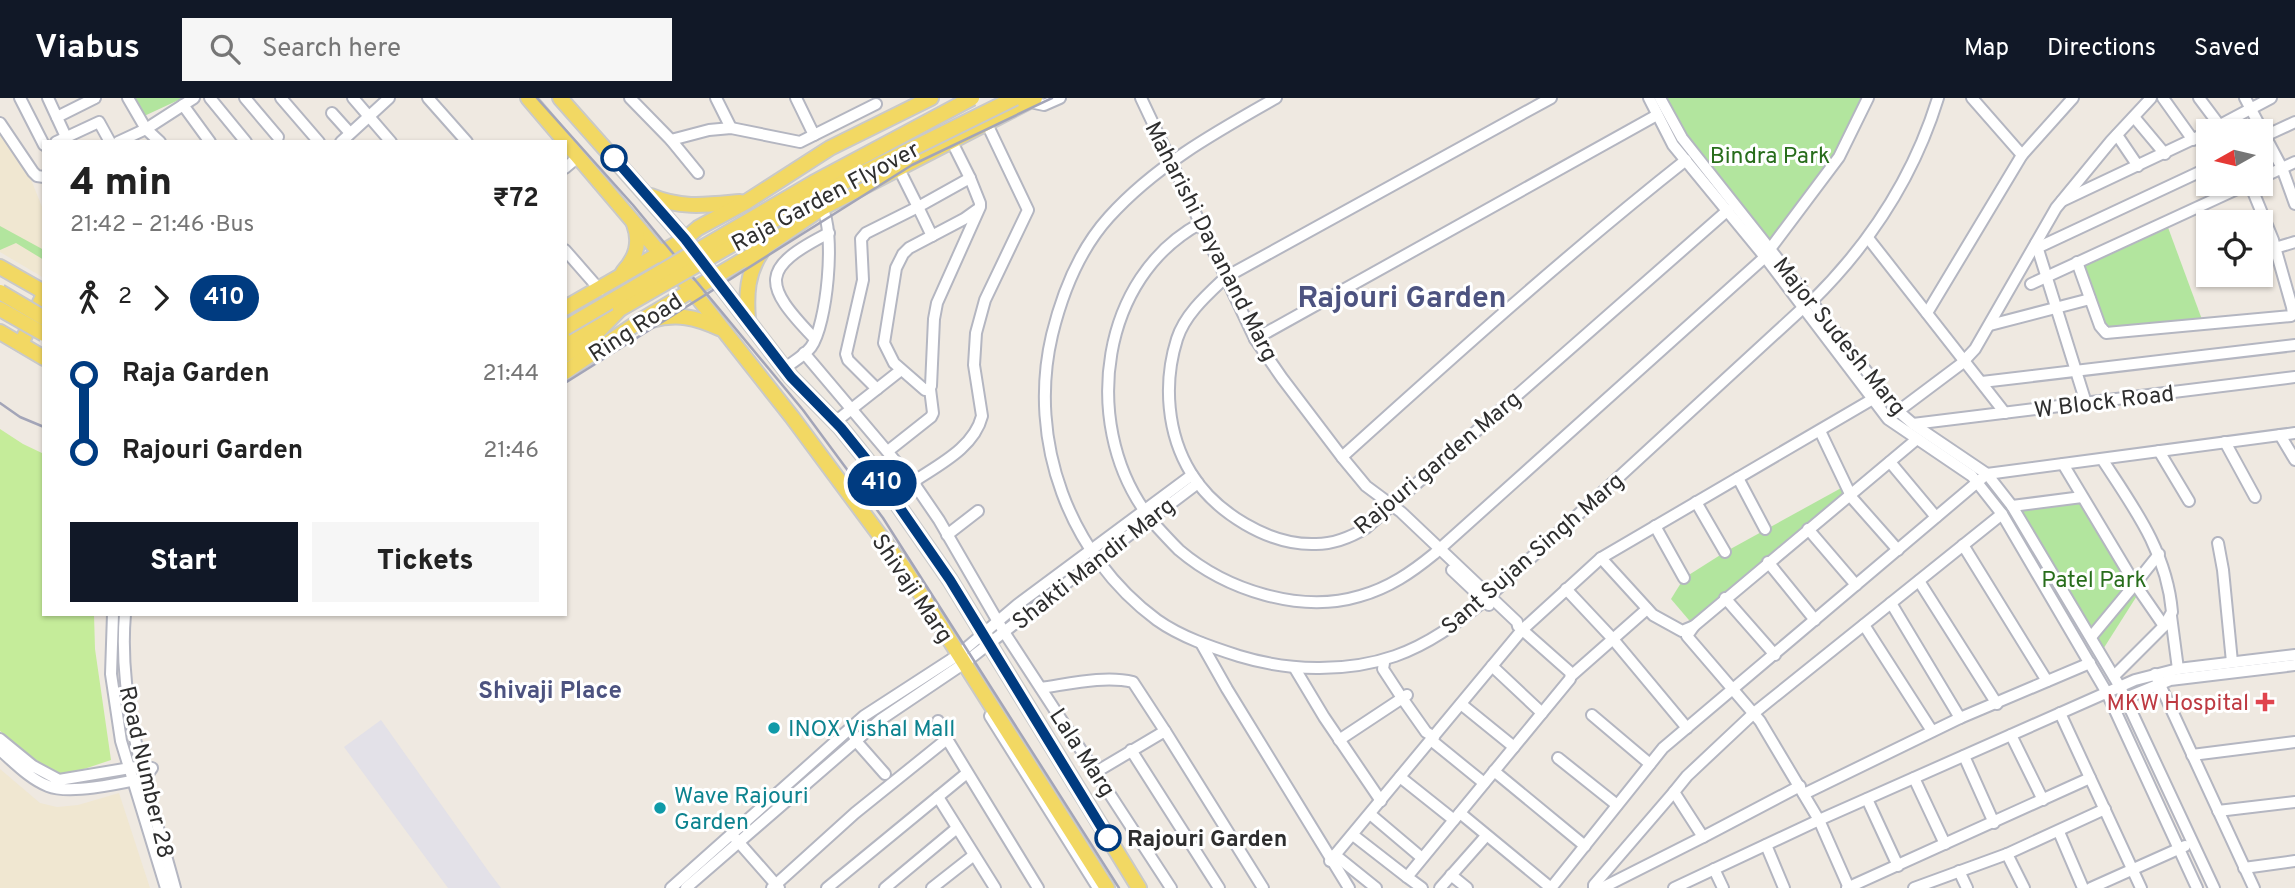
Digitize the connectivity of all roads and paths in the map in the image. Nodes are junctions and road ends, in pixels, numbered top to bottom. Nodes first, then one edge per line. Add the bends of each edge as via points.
1 (20, 98) edge
2 (48, 98) edge
3 (95, 98) edge
4 (128, 98) edge
5 (194, 98) edge
6 (210, 98) edge
7 (245, 98) edge
8 (281, 98) edge
9 (353, 98) edge
10 (388, 98) edge
11 (428, 98) edge
12 (528, 98) edge
13 (560, 98) edge
14 (630, 98) edge
15 (716, 98) edge
16 (796, 98) edge
17 (932, 98) edge
18 (972, 98) edge
19 (1015, 98) edge
20 (1060, 98) edge
21 (1140, 98) edge
22 (1276, 98) edge
23 (1551, 98) edge
24 (1649, 98) edge
25 (1660, 98) edge
26 (1868, 98) edge
27 (1938, 98) edge
28 (1972, 98) edge
29 (2073, 98) edge
30 (2151, 98) edge
31 (2163, 98) edge
32 (2199, 98) edge
33 (2245, 98) edge
34 (2271, 98) edge
35 (1032, 100) edge
36 (875, 101) edge
37 (183, 105) junction
38 (2252, 109) junction
39 (332, 113) dead end
40 (1657, 115) junction
41 (369, 116) junction
42 (57, 117) junction
43 (2134, 117) junction
44 (2208, 119) edge
45 (2233, 119) edge
46 (2257, 119) edge
47 (885, 121) junction
48 (2295, 122) edge
49 (0, 123) edge
50 (987, 124) junction
51 (731, 128) junction
52 (146, 129) junction
53 (350, 133) junction
54 (1672, 134) junction
55 (814, 135) junction
56 (2117, 135) junction
57 (2273, 136) edge
58 (278, 137) dead end
59 (2196, 138) edge
60 (61, 139) edge
61 (2193, 139) junction
62 (109, 140) edge
63 (122, 140) edge
64 (158, 140) edge
65 (209, 140) edge
66 (244, 140) edge
67 (317, 140) edge
68 (343, 140) edge
69 (389, 140) edge
70 (465, 140) edge
71 (564, 140) edge
72 (671, 140) junction
73 (42, 142) edge
74 (952, 142) junction
75 (567, 144) edge
76 (42, 147) edge
77 (2273, 152) edge
78 (2165, 154) junction
79 (2022, 155) junction
80 (578, 157) junction
81 (24, 159) junction
82 (1686, 160) junction
83 (1171, 161) junction
84 (2295, 162) edge
85 (567, 166) edge
86 (2138, 166) junction
87 (798, 167) junction
88 (2283, 168) junction
89 (899, 169) junction
90 (698, 173) dead end
91 (2273, 173) edge
92 (2196, 174) edge
93 (42, 177) edge
94 (970, 178) junction
95 (646, 194) junction
96 (2223, 196) edge
97 (2254, 196) edge
98 (2294, 196) edge
99 (2061, 201) junction
100 (746, 202) junction
101 (918, 207) junction
102 (822, 208) junction
103 (978, 209) junction
104 (1728, 211) junction
105 (634, 223) junction
106 (1201, 223) junction
107 (829, 233) junction
108 (932, 236) junction
109 (1868, 238) junction
110 (685, 239) junction
111 (2295, 242) edge
112 (2037, 246) junction
113 (765, 247) junction
114 (2275, 248) junction
115 (567, 252) edge
116 (660, 252) junction
117 (1768, 253) junction
118 (2077, 262) junction
119 (0, 267) edge
120 (714, 276) junction
121 (2047, 276) junction
122 (1226, 277) junction
123 (617, 279) junction
124 (2031, 284) dead end
125 (600, 290) junction
126 (692, 290) junction
127 (0, 292) edge
128 (42, 292) edge
129 (42, 297) edge
130 (2090, 299) junction
131 (1808, 304) junction
132 (567, 307) edge
133 (2058, 307) junction
134 (0, 309) edge
135 (620, 309) junction
136 (1927, 313) junction
137 (2293, 314) junction
138 (42, 317) edge
139 (748, 320) junction
140 (1990, 325) junction
141 (633, 326) junction
142 (2295, 326) edge
143 (567, 327) edge
144 (723, 330) junction
145 (0, 332) edge
146 (42, 333) edge
147 (814, 338) junction
148 (1255, 339) junction
149 (567, 340) edge
150 (21, 344) junction
151 (2295, 345) edge
152 (804, 353) junction
153 (567, 354) edge
154 (42, 357) edge
155 (1965, 360) junction
156 (785, 368) junction
157 (901, 370) junction
158 (567, 371) edge
159 (2077, 372) junction
160 (2295, 377) edge
161 (1982, 382) junction
162 (877, 389) junction
163 (930, 389) junction
164 (1878, 396) junction
165 (2087, 403) junction
166 (851, 409) junction
167 (1898, 411) junction
168 (2005, 413) junction
169 (1888, 419) junction
170 (835, 422) junction
171 (1913, 425) junction
172 (1820, 430) junction
173 (2295, 433) edge
174 (2280, 435) junction
175 (1917, 439) junction
176 (2225, 442) junction
177 (888, 451) junction
178 (2159, 451) junction
179 (1342, 457) junction
180 (2102, 459) junction
181 (2295, 460) edge
182 (1890, 462) junction
183 (2063, 464) junction
184 (1987, 474) junction
185 (1738, 478) junction
186 (1195, 479) junction
187 (913, 482) junction
188 (1977, 482) junction
189 (1851, 494) junction
190 (2082, 497) junction
191 (2255, 497) dead end
192 (2189, 501) dead end
193 (1696, 502) junction
194 (2012, 506) junction
195 (1393, 508) junction
196 (978, 511) dead end
197 (1147, 514) junction
198 (2002, 514) junction
199 (1936, 517) junction
200 (1654, 526) junction
201 (1765, 529) dead end
202 (1808, 529) junction
203 (947, 535) junction
204 (2218, 543) dead end
205 (1962, 545) junction
206 (1898, 550) junction
207 (1437, 551) junction
208 (1725, 552) dead end
209 (2159, 554) junction
210 (1093, 555) junction
211 (1601, 558) junction
212 (1768, 562) junction
213 (1684, 578) dead end
214 (1919, 581) junction
215 (2135, 584) junction
216 (1856, 585) junction
217 (1566, 589) junction
218 (1725, 598) junction
219 (1487, 599) junction
220 (1891, 603) junction
221 (1647, 609) junction
222 (113, 616) edge
223 (125, 616) edge
224 (2171, 616) junction
225 (995, 617) junction
226 (1815, 621) junction
227 (1864, 625) junction
228 (1694, 626) junction
229 (2164, 626) junction
230 (1520, 628) junction
231 (1004, 632) junction
232 (983, 634) junction
233 (2091, 637) junction
234 (1612, 638) junction
235 (1201, 643) junction
236 (1775, 654) junction
237 (2295, 655) edge
238 (960, 660) junction
239 (1383, 661) junction
240 (2232, 662) junction
241 (2090, 663) junction
242 (2295, 665) edge
243 (1492, 666) junction
244 (1294, 667) junction
245 (2178, 668) junction
246 (1571, 676) junction
247 (2114, 676) junction
248 (2157, 679) junction
249 (2047, 681) junction
250 (2120, 687) junction
251 (1041, 688) junction
252 (1735, 690) junction
253 (2107, 693) junction
254 (1405, 696) junction
255 (2125, 698) junction
256 (1461, 704) junction
257 (1997, 704) junction
258 (2112, 704) junction
259 (1542, 713) junction
260 (1754, 713) junction
261 (2060, 713) junction
262 (1592, 715) dead end
263 (1960, 718) junction
264 (938, 721) dead end
265 (1688, 728) junction
266 (1165, 731) junction
267 (1932, 731) junction
268 (2011, 735) junction
269 (1432, 737) junction
270 (0, 739) edge
271 (947, 739) junction
272 (855, 740) junction
273 (1339, 740) junction
274 (2295, 743) edge
275 (830, 745) junction
276 (1514, 747) junction
277 (0, 750) edge
278 (1082, 750) junction
279 (1131, 750) junction
280 (837, 755) junction
281 (1964, 755) junction
282 (2192, 755) junction
283 (1558, 758) dead end
284 (1062, 763) junction
285 (1650, 764) junction
286 (1494, 771) junction
287 (144, 772) junction
288 (1096, 772) junction
289 (967, 773) junction
290 (886, 774) dead end
291 (132, 775) junction
292 (1400, 778) junction
293 (1914, 778) junction
294 (2090, 778) junction
295 (51, 782) junction
296 (1484, 783) junction
297 (1802, 790) junction
298 (1674, 792) junction
299 (938, 797) junction
300 (1867, 799) junction
301 (2043, 800) junction
302 (1381, 801) junction
303 (2295, 802) edge
304 (1618, 805) junction
305 (2105, 809) junction
306 (2218, 811) junction
307 (1370, 814) junction
308 (1457, 817) junction
309 (1819, 820) junction
310 (1994, 823) junction
311 (957, 828) junction
312 (2059, 832) junction
313 (1353, 835) junction
314 (1486, 836) junction
315 (1703, 837) junction
316 (736, 839) junction
317 (2193, 842) junction
318 (1945, 844) junction
319 (1766, 845) junction
320 (1585, 846) junction
321 (2179, 848) junction
322 (2007, 854) junction
323 (974, 855) junction
324 (1333, 858) junction
325 (1422, 859) junction
326 (2295, 861) edge
327 (1898, 866) junction
328 (2245, 868) junction
329 (1714, 869) junction
330 (2133, 869) junction
331 (1959, 870) junction
332 (1451, 876) junction
333 (1407, 877) junction
334 (776, 887) edge
335 (166, 888) edge
336 (175, 888) edge
337 (671, 888) edge
338 (686, 888) edge
339 (827, 888) edge
340 (885, 888) edge
341 (932, 888) edge
342 (995, 888) edge
343 (1038, 888) edge
344 (1098, 888) edge
345 (1107, 888) edge
346 (1139, 888) edge
347 (1171, 888) edge
348 (1219, 888) edge
349 (1263, 888) edge
350 (1349, 888) edge
351 (1376, 888) edge
352 (1422, 888) edge
353 (1440, 888) edge
354 (1467, 888) edge
355 (1551, 888) edge
356 (1594, 888) edge
357 (1602, 888) edge
358 (1674, 888) edge
359 (1723, 888) edge
360 (1784, 888) edge
361 (1849, 888) edge
362 (1914, 888) edge
363 (1967, 888) edge
364 (2024, 888) edge
365 (2083, 888) edge
366 (2091, 888) edge
367 (2141, 888) edge
368 (2197, 888) edge
369 (2214, 888) edge
370 (2253, 888) edge

1 - 73 street
2 - 42 street
3 - 42 street
4 - 52 street
5 - 37 street
6 - 66 street
7 - 58 street
8 - 67 street
9 - 41 street
10 - 41 street
11 - 70 street
12 - 71 main road, Shivaji Marg
13 - 95 main road, Shivaji Marg
14 - 72 street
15 - 51 street
16 - 55 street
17 - 47 main road
18 - 143 main road, Raja Garden Flyover, bridge via 813,183
19 - 135 main road, Raja Garden Flyover, bridge via 818,195
20 - 35 street via 1044,106
21 - 83 street, Maharishi Dayanand Marg
22 - 83 street, Sant Sujan Singh Marg
23 - 122 street, Rajouri garden Marg
24 - 40 street, Major Sudesh Marg
25 - 54 street, Major Sudesh Marg
26 - 117 street via 1839,157
27 - 109 street, Sant Sujan Singh Marg via 1915,158
28 - 79 street
29 - 79 street
30 - 43 street
31 - 61 street
32 - 44 street
33 - 38 street
34 - 38 street
35 - 50 main road, Ring Road
36 - 47 street
36 - 55 street
37 - 52 street
37 - 65 street
38 - 45 street
38 - 46 street
39 - 53 street
40 - 54 street, Major Sudesh Marg
40 - 148 street
41 - 53 street
41 - 69 street
42 - 60 street
43 - 56 street
43 - 78 street
47 - 87 main road
48 - 57 street
49 - 81 street
50 - 74 main road, Ring Road
50 - 187 street via 1027,215 979,318 974,351 980,425 964,446
51 - 55 street via 794,142
51 - 72 street
52 - 63 street
52 - 64 street
53 - 68 street
54 - 82 street, Major Sudesh Marg
54 - 117 street, Major Sudesh Marg
56 - 86 street
56 - 99 street
59 - 61 street
60 - 62 street via 99,122
61 - 78 street
72 - 90 street
74 - 89 main road, Ring Road
74 - 94 street
75 - 80 main road, Shivaji Marg
76 - 81 street
77 - 88 street
78 - 86 street
79 - 136 street
80 - 85 street
80 - 105 main road, Shivaji Marg
81 - 93 street
82 - 104 street, Major Sudesh Marg
82 - 179 street via 1602,227
83 - 106 street, Maharishi Dayanand Marg
83 - 210 street, Sant Sujan Singh Marg via 1109,217 1092,240 1067,287 1050,346 1044,406 1054,470 1072,520
84 - 88 street
86 - 99 street
87 - 100 main road
87 - 102 main road via 791,179 793,198 804,208
88 - 91 street
88 - 98 street
89 - 101 street
89 - 102 main road, Ring Road
92 - 112 street
94 - 101 street
94 - 103 street
95 - 100 main road via 689,206
95 - 110 main road, Shivaji Marg
96 - 118 street
97 - 114 street
99 - 112 street
100 - 110 main road
101 - 108 street
101 - 162 street via 861,239 863,280 846,354
102 - 107 street
102 - 113 main road, Ring Road
103 - 108 street
103 - 163 street via 937,303
104 - 117 street, Major Sudesh Marg
104 - 195 street, Rajouri garden Marg
105 - 116 main road, Shivaji Marg
105 - 123 main road via 638,243 632,262
106 - 122 street, Maharishi Dayanand Marg
106 - 197 street via 1161,253 1135,284 1113,345 1108,376 1113,443 1123,473
107 - 147 street via 829,275
107 - 147 street via 795,251 778,270 775,281 785,305
108 - 157 street via 909,247 896,268 884,340 888,355
109 - 131 street, Sant Sujan Singh Marg
109 - 136 street
110 - 116 main road
110 - 120 main road, Shivaji Marg
111 - 114 street
112 - 121 street
112 - 140 street
113 - 120 main road, Ring Road
113 - 139 main road via 752,265 748,281
114 - 137 street
115 - 125 street
116 - 123 main road
116 - 126 main road, Shivaji Marg
117 - 131 street, Major Sudesh Marg
117 - 207 street
118 - 121 street
118 - 130 street
119 - 128 main road
120 - 126 main road, Ring Road
120 - 139 main road, Shivaji Marg
121 - 124 street
121 - 133 street
122 - 148 street, Maharishi Dayanand Marg
122 - 186 street, Rajouri garden Marg via 1188,318 1172,360 1171,423
123 - 125 main road
125 - 132 main road
126 - 141 main road, Ring Road
126 - 144 main road, Shivaji Marg
127 - 138 main road, bridge
129 - 150 main road
130 - 133 street
130 - 137 street via 2106,333
131 - 164 street, Major Sudesh Marg
131 - 219 street, Sant Sujan Singh Marg
133 - 140 street
133 - 159 street
134 - 146 main road, bridge
135 - 149 main road, Raja Garden Flyover
135 - 153 main road via 588,342
136 - 155 street
137 - 142 street
139 - 156 main road, Shivaji Marg
140 - 155 street
141 - 144 main road via 682,315
141 - 158 main road, Ring Road
144 - 238 main road, Shivaji Marg via 904,568
145 - 150 main road
147 - 152 street
148 - 179 street, Maharishi Dayanand Marg
150 - 154 main road
151 - 159 street
152 - 156 street
152 - 166 street, Lala Marg
155 - 161 street
155 - 167 street
156 - 170 main road, Shivaji Marg
157 - 162 street
157 - 163 street via 925,390
159 - 161 street
159 - 165 street
160 - 165 street, W Block Road
161 - 168 street
162 - 166 street
163 - 177 street via 931,417
164 - 167 street, Major Sudesh Marg
164 - 169 street, Major Sudesh Marg
164 - 172 street
165 - 168 street, W Block Road
166 - 170 street
166 - 177 street, Lala Marg
167 - 169 street
167 - 171 street, Major Sudesh Marg
168 - 171 street, W Block Road
169 - 175 street, Major Sudesh Marg
170 - 232 main road, Shivaji Marg via 866,459
171 - 184 street, Major Sudesh Marg
172 - 185 street
172 - 189 street
173 - 174 street
174 - 176 street
174 - 181 street
175 - 182 street
175 - 188 street, Major Sudesh Marg
176 - 178 street
176 - 191 street
177 - 187 street, Lala Marg
178 - 180 street
178 - 192 street
179 - 195 street, Maharishi Dayanand Marg via 1366,486
180 - 183 street
180 - 209 street
182 - 189 street
182 - 199 street
183 - 184 street
183 - 190 street
184 - 188 street
184 - 194 street, Major Sudesh Marg
185 - 193 street
185 - 201 street
186 - 195 street, Rajouri garden Marg via 1236,518 1298,543 1318,544 1354,535
186 - 197 street
187 - 203 street, Lala Marg
188 - 198 street, Major Sudesh Marg
188 - 199 street
189 - 202 street
189 - 206 street
190 - 194 street
190 - 215 street
193 - 200 street
193 - 208 street
194 - 233 street, Major Sudesh Marg
195 - 207 street, Maharishi Dayanand Marg
196 - 203 street
197 - 207 street via 1204,568 1236,585 1295,601 1359,597 1390,585
197 - 210 street
198 - 205 street
198 - 241 street, Major Sudesh Marg
199 - 206 street
200 - 211 street
200 - 213 street
202 - 212 street
202 - 216 street
203 - 225 street, Lala Marg
204 - 240 street
205 - 214 street
205 - 249 street
206 - 216 street
207 - 219 street, Maharishi Dayanand Marg
209 - 215 street
209 - 224 street
210 - 225 street
210 - 231 street, Shakti Mandir Marg
210 - 235 street, Sant Sujan Singh Marg via 1113,581 1159,621
211 - 217 street
211 - 221 street
212 - 218 street
212 - 226 street
214 - 220 street
214 - 257 street
215 - 229 street
215 - 233 street
216 - 226 street
217 - 230 street
217 - 234 street
218 - 228 street
218 - 236 street
219 - 230 street, Maharishi Dayanand Marg
219 - 239 street, Sant Sujan Singh Marg via 1433,639
220 - 227 street
220 - 263 street
221 - 228 street via 1682,631
221 - 234 street
222 - 291 street, Road Number 28 via 111,674 121,741
223 - 287 street, Road Number 28 via 124,674
224 - 229 street
224 - 245 street
225 - 231 street, Lala Marg
225 - 232 street
226 - 236 street
227 - 260 street
227 - 267 street
228 - 252 street via 1687,636
229 - 247 street
230 - 243 street
230 - 246 street, Maharishi Dayanand Marg via 1570,670
231 - 232 street, Shakti Mandir Marg
231 - 251 street, Lala Marg
232 - 238 street
232 - 284 main road, Shivaji Marg
233 - 247 street, Major Sudesh Marg
234 - 246 street
234 - 265 street
235 - 244 street, Sant Sujan Singh Marg via 1252,660
235 - 324 street
236 - 252 street
237 - 240 street
238 - 272 street
238 - 275 street via 864,716
238 - 344 street via 978,697
238 - 345 main road, Shivaji Marg
239 - 244 street, Sant Sujan Singh Marg
239 - 254 street via 1383,669
240 - 245 street
241 - 249 street
241 - 253 street, Major Sudesh Marg
242 - 248 street
243 - 256 street
243 - 259 street
244 - 273 street
245 - 248 street
246 - 259 street
247 - 250 street, Major Sudesh Marg
248 - 250 street
248 - 255 street
248 - 282 street
249 - 257 street
250 - 253 street
250 - 255 street, Major Sudesh Marg
251 - 266 street via 1091,681 1133,682
251 - 278 street, Lala Marg
252 - 260 street
252 - 265 street
253 - 258 street, Major Sudesh Marg
253 - 261 street
254 - 269 street
254 - 273 street
255 - 258 street
255 - 317 street, Major Sudesh Marg
256 - 269 street
256 - 276 street
257 - 263 street
258 - 321 street, Major Sudesh Marg
259 - 276 street
260 - 297 street
260 - 298 street
261 - 268 street
261 - 294 street
262 - 285 street
263 - 267 street
264 - 271 street
265 - 285 street
266 - 279 street
266 - 349 street
267 - 297 street
268 - 281 street
268 - 301 street
269 - 292 street
269 - 296 street
270 - 295 street
271 - 289 street
271 - 334 street via 855,813
272 - 280 street
272 - 290 street
273 - 302 street
274 - 282 street
275 - 280 street
275 - 316 street
276 - 286 street
277 - 295 street
278 - 284 street
278 - 288 street, Lala Marg
279 - 288 street
279 - 348 street
280 - 316 street
281 - 293 street
281 - 310 street
282 - 306 street
283 - 304 street
284 - 346 main road, Shivaji Marg
285 - 304 street
286 - 296 street
286 - 320 street
287 - 291 street
287 - 336 street, Road Number 28
288 - 347 street, Lala Marg
289 - 299 street
289 - 343 street
291 - 295 street
291 - 335 street, Road Number 28
292 - 302 street
292 - 308 street
293 - 300 street
293 - 318 street
294 - 301 street
294 - 305 street
296 - 308 street
297 - 309 street
297 - 315 street
298 - 315 street
298 - 356 street
299 - 311 street
299 - 339 street
300 - 309 street
300 - 327 street
301 - 310 street
302 - 307 street
303 - 306 street
304 - 320 street
305 - 312 street
305 - 330 street
306 - 328 street
307 - 313 street
307 - 325 street
308 - 314 street
308 - 325 street
309 - 319 street
309 - 361 street
310 - 318 street
311 - 323 street
311 - 340 street
312 - 322 street
312 - 365 street
313 - 324 street
313 - 333 street
314 - 332 street
314 - 355 street
315 - 357 street
316 - 334 street
316 - 337 street
316 - 338 street
317 - 321 street
317 - 369 street, Major Sudesh Marg
318 - 327 street
319 - 329 street
319 - 360 street
320 - 355 street
321 - 330 street
321 - 368 street, Major Sudesh Marg
322 - 331 street
322 - 364 street
323 - 341 street
323 - 342 street
324 - 350 street
324 - 351 street
325 - 333 street
326 - 328 street
327 - 361 street
328 - 370 street
329 - 358 street
329 - 359 street
330 - 366 street
330 - 367 street
331 - 362 street
331 - 363 street
332 - 353 street
332 - 354 street
333 - 352 street

